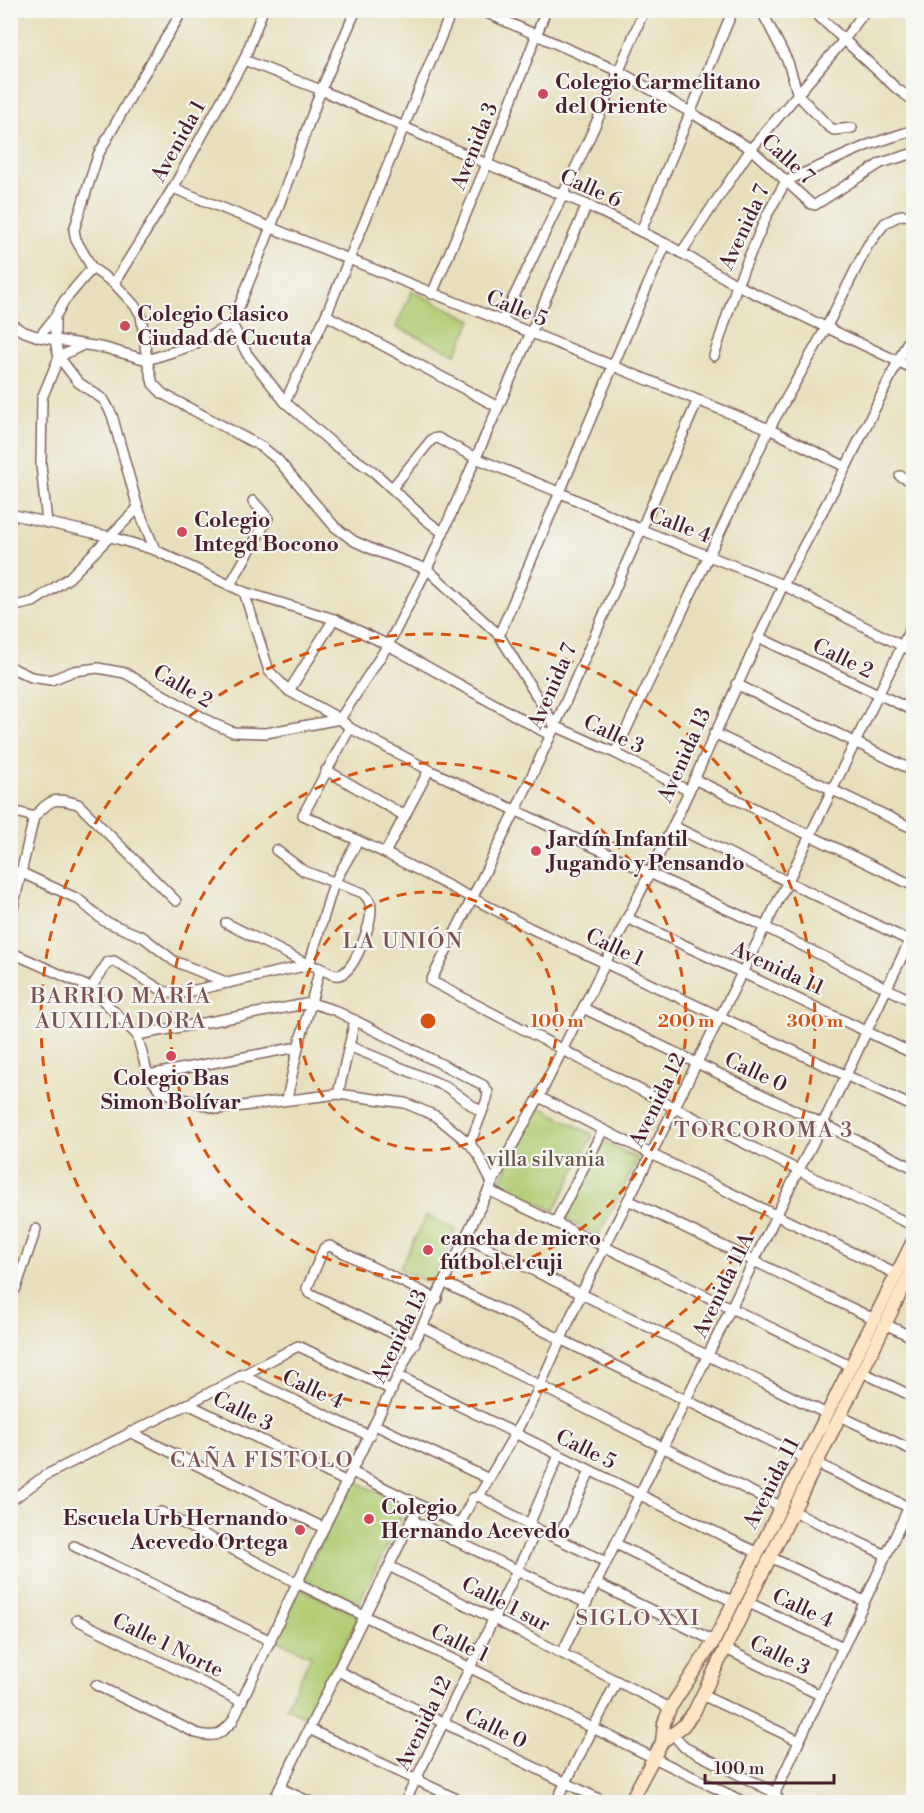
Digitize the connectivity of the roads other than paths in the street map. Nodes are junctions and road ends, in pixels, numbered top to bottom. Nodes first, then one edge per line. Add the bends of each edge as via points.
1 (183, 10) edge
2 (263, 10) edge
3 (356, 10) edge
4 (452, 10) edge
5 (480, 10) edge
6 (546, 10) edge
7 (644, 10) edge
8 (733, 10) edge
9 (762, 10) edge
10 (812, 10) edge
11 (866, 10) edge
12 (536, 34) junction
13 (843, 41) junction
14 (244, 60) junction
15 (620, 72) junction
16 (321, 90) junction
17 (798, 95) junction
18 (914, 101) edge
19 (690, 112) junction
20 (405, 127) junction
21 (852, 128) dead end
22 (914, 130) edge
23 (751, 149) junction
24 (914, 153) edge
25 (487, 164) junction
26 (786, 182) junction
27 (173, 188) junction
28 (564, 194) junction
29 (587, 205) junction
30 (914, 216) edge
31 (271, 227) junction
32 (641, 231) junction
33 (666, 244) junction
34 (681, 253) junction
35 (349, 260) junction
36 (92, 268) junction
37 (114, 283) junction
38 (737, 285) junction
39 (432, 294) junction
40 (326, 315) junction
41 (55, 317) junction
42 (502, 321) junction
43 (10, 323) edge
44 (232, 324) junction
45 (826, 328) junction
46 (914, 329) edge
47 (531, 333) junction
48 (39, 337) junction
49 (55, 341) junction
50 (83, 345) junction
51 (714, 356) dead end
52 (59, 357) junction
53 (147, 360) junction
54 (898, 361) junction
55 (611, 367) junction
56 (914, 369) edge
57 (285, 402) junction
58 (697, 402) junction
59 (498, 407) junction
60 (769, 429) junction
61 (476, 458) junction
62 (846, 466) junction
63 (900, 476) dead end
64 (914, 482) edge
65 (392, 488) junction
66 (561, 493) junction
67 (253, 501) dead end
68 (138, 508) junction
69 (10, 514) edge
70 (47, 523) junction
71 (642, 530) junction
72 (443, 533) junction
73 (111, 537) junction
74 (155, 550) junction
75 (708, 555) junction
76 (427, 569) junction
77 (230, 585) junction
78 (783, 585) junction
79 (244, 592) junction
80 (10, 608) edge
81 (334, 619) junction
82 (914, 621) edge
83 (499, 634) junction
84 (758, 637) junction
85 (388, 645) junction
86 (901, 646) junction
87 (914, 652) edge
88 (10, 667) edge
89 (736, 684) junction
90 (289, 691) junction
91 (877, 694) junction
92 (914, 711) edge
93 (340, 719) junction
94 (350, 728) junction
95 (553, 730) junction
96 (714, 733) junction
97 (855, 743) junction
98 (615, 753) junction
99 (326, 770) junction
100 (429, 770) junction
101 (914, 771) edge
102 (694, 779) junction
103 (833, 789) junction
104 (689, 791) junction
105 (10, 810) edge
106 (516, 810) junction
107 (405, 816) junction
108 (34, 817) junction
109 (673, 826) junction
110 (914, 829) edge
111 (810, 835) junction
112 (358, 841) junction
113 (276, 850) dead end
114 (385, 853) junction
115 (10, 870) edge
116 (649, 872) junction
117 (22, 873) junction
118 (788, 881) junction
119 (334, 883) junction
120 (914, 886) edge
121 (473, 897) junction
122 (176, 901) dead end
123 (627, 918) junction
124 (10, 921) edge
125 (226, 923) dead end
126 (765, 927) junction
127 (912, 939) edge
128 (10, 952) edge
129 (605, 962) junction
130 (309, 965) junction
131 (320, 968) junction
132 (741, 973) junction
133 (228, 983) junction
134 (91, 988) junction
135 (885, 989) junction
136 (914, 1002) edge
137 (312, 1003) junction
138 (583, 1008) junction
139 (720, 1015) junction
140 (355, 1020) junction
141 (868, 1032) junction
142 (137, 1035) junction
143 (349, 1046) junction
144 (297, 1047) junction
145 (561, 1049) junction
146 (914, 1054) edge
147 (696, 1064) junction
148 (148, 1075) junction
149 (847, 1076) junction
150 (338, 1094) junction
151 (539, 1097) junction
152 (287, 1099) junction
153 (914, 1107) edge
154 (673, 1108) junction
155 (481, 1112) junction
156 (824, 1124) junction
157 (603, 1130) junction
158 (470, 1144) junction
159 (651, 1154) junction
160 (479, 1156) junction
161 (502, 1165) junction
162 (914, 1168) edge
163 (798, 1171) junction
164 (491, 1187) junction
165 (628, 1200) junction
166 (777, 1215) junction
167 (555, 1223) junction
168 (914, 1226) edge
169 (36, 1229) dead end
170 (467, 1238) junction
171 (914, 1239) edge
172 (604, 1246) junction
173 (755, 1262) junction
174 (914, 1266) edge
175 (906, 1278) edge
176 (445, 1283) junction
177 (12, 1289) edge
178 (581, 1293) junction
179 (437, 1299) junction
180 (733, 1308) junction
181 (879, 1322) junction
182 (423, 1327) junction
183 (914, 1338) edge
184 (562, 1339) junction
185 (415, 1344) junction
186 (708, 1356) junction
187 (856, 1369) junction
188 (241, 1375) junction
189 (399, 1376) junction
190 (540, 1386) junction
191 (392, 1390) junction
192 (914, 1397) edge
193 (687, 1401) junction
194 (188, 1404) junction
195 (833, 1415) junction
196 (375, 1425) junction
197 (130, 1432) junction
198 (515, 1434) junction
199 (370, 1436) junction
200 (663, 1448) junction
201 (914, 1451) edge
202 (559, 1455) junction
203 (811, 1461) junction
204 (590, 1471) junction
205 (349, 1477) junction
206 (489, 1479) junction
207 (640, 1495) junction
208 (479, 1496) junction
209 (914, 1496) edge
210 (16, 1497) dead end
211 (418, 1505) junction
212 (780, 1506) junction
213 (908, 1508) junction
214 (793, 1511) junction
215 (161, 1512) dead end
216 (412, 1520) junction
217 (460, 1525) junction
218 (533, 1527) junction
219 (324, 1528) junction
220 (558, 1539) junction
221 (452, 1540) junction
222 (616, 1544) junction
223 (74, 1546) dead end
224 (764, 1555) junction
225 (886, 1555) junction
226 (606, 1562) junction
227 (389, 1566) junction
228 (517, 1570) junction
229 (297, 1583) junction
230 (596, 1583) junction
231 (864, 1601) junction
232 (734, 1602) junction
233 (747, 1602) junction
234 (586, 1603) junction
235 (364, 1616) junction
236 (494, 1617) junction
237 (77, 1620) dead end
238 (271, 1641) junction
239 (719, 1645) junction
240 (843, 1647) junction
241 (562, 1653) junction
242 (470, 1668) junction
243 (338, 1671) junction
244 (617, 1681) junction
245 (96, 1685) dead end
246 (702, 1695) junction
247 (820, 1695) junction
248 (242, 1702) junction
249 (670, 1708) junction
250 (443, 1723) junction
251 (594, 1728) junction
252 (309, 1729) junction
253 (673, 1734) junction
254 (799, 1741) junction
255 (662, 1742) junction
256 (653, 1759) junction
257 (416, 1780) junction
258 (566, 1783) junction
259 (280, 1788) junction
260 (775, 1793) junction
261 (273, 1803) edge
262 (310, 1803) edge
263 (405, 1803) edge
264 (463, 1803) edge
265 (556, 1803) edge
266 (605, 1803) edge
267 (630, 1803) edge
268 (744, 1803) edge
269 (780, 1803) edge

1 - 36 street via 98,155 74,230
2 - 14 street, Avenida 1
3 - 16 street
4 - 20 street
5 - 12 street, Calle 7
6 - 12 street, Avenida 3
7 - 15 street
8 - 19 street
9 - 17 street via 788,62
10 - 13 street
11 - 13 street
12 - 15 street, Calle 7
12 - 25 street, Avenida 3
13 - 17 street
13 - 18 street
14 - 16 street, Calle 6
14 - 27 street, Avenida 1
15 - 19 street, Calle 7
15 - 28 street
16 - 20 street, Calle 6
16 - 31 street
17 - 21 street via 834,130
17 - 23 street
19 - 23 street, Calle 7
19 - 32 street
20 - 25 street, Calle 6
20 - 35 street
22 - 26 street
23 - 26 street, Calle 7
23 - 34 street
24 - 26 street, Calle 7 via 881,163 815,205
25 - 28 street, Calle 6
25 - 39 street, Avenida 3
26 - 38 street, Avenida 7
27 - 31 street, Calle 5
27 - 37 street, Avenida 1
28 - 29 street, Calle 6
28 - 42 street
29 - 32 street, Calle 6
29 - 47 street
30 - 45 street via 901,215 885,223 868,245
31 - 35 street, Calle 5
31 - 44 street
32 - 33 street, Calle 6
33 - 34 street, Calle 6
33 - 55 street
34 - 38 street, Calle 6
35 - 39 street, Calle 5
35 - 40 street
36 - 37 street
36 - 41 street
37 - 53 street via 141,315
38 - 45 street, Calle 6
38 - 51 street, Avenida 7
39 - 42 street, Calle 5
40 - 57 street
40 - 59 street
41 - 48 street
41 - 49 street
42 - 47 street, Calle 5
43 - 48 street
44 - 53 street via 191,346
44 - 57 street via 247,354
45 - 54 street, Calle 6
45 - 60 street
46 - 54 street, Avenida 13
47 - 55 street, Calle 5
47 - 59 street
48 - 49 street
49 - 50 street
49 - 52 street
50 - 52 street
50 - 53 street
52 - 68 street via 78,382 104,400 112,415
52 - 70 street via 42,398 40,465
53 - 76 street via 153,384 163,394 262,447 335,527 369,548
54 - 56 street, Calle 6
54 - 62 street, Avenida 13
55 - 58 street, Calle 5
55 - 66 street
57 - 65 street via 334,446
58 - 60 street, Calle 5
58 - 71 street, Avenida 7
59 - 61 street
60 - 62 street, Calle 5
60 - 75 street
61 - 65 street, Calle 4 via 438,438 432,439
61 - 66 street, Calle 4
61 - 72 street
62 - 78 street, Avenida 13
63 - 64 street
65 - 72 street
66 - 71 street, Calle 4
66 - 83 street
67 - 77 street via 268,518
68 - 73 street
68 - 74 street
69 - 70 street, Calle 3
70 - 73 street, Calle 3
71 - 75 street, Calle 4
71 - 95 street, Avenida 7
72 - 76 street
73 - 74 street, Calle 3
73 - 80 street via 69,578 33,602
74 - 77 street, Calle 3
75 - 78 street, Calle 4
75 - 98 street
76 - 83 street
76 - 85 street
77 - 79 street, Calle 3
78 - 84 street, Avenida 13
78 - 86 street, Calle 4
79 - 81 street, Calle 3
79 - 90 street via 269,671
81 - 85 street, Calle 3
81 - 90 street
82 - 86 street, Avenida 12
83 - 95 street
84 - 89 street, Avenida 13
84 - 91 street, Calle 2
85 - 93 street
85 - 95 street, Calle 3
86 - 87 street, Calle 4
86 - 91 street, Avenida 12
88 - 93 street, Calle 2 via 31,677 51,680 74,671 98,668 125,673 233,732 266,734
89 - 96 street, Avenida 13
89 - 97 street
90 - 93 street
91 - 92 street, Calle 2
91 - 97 street, Avenida 12
93 - 94 street
94 - 99 street
94 - 100 street
95 - 98 street, Calle 3
95 - 106 street, Avenida 7
96 - 102 street, Avenida 13
96 - 103 street
97 - 101 street
97 - 103 street, Avenida 12
98 - 104 street, Calle 3
99 - 107 street
99 - 112 street, Calle 1 via 303,815
100 - 106 street
100 - 107 street
102 - 104 street, Avenida 13
102 - 111 street
103 - 110 street
103 - 111 street, Avenida 12
104 - 109 street, Avenida 13
105 - 108 street
106 - 116 street
106 - 121 street, Avenida 7
107 - 114 street
108 - 117 street
108 - 122 street via 59,799 78,804
109 - 116 street, Avenida 13
109 - 118 street
111 - 118 street, Avenida 12
111 - 120 street
112 - 114 street, Calle 1
112 - 119 street
113 - 119 street via 304,871
114 - 121 street, Calle 1
115 - 117 street
116 - 123 street, Avenida 13
116 - 126 street
117 - 124 street
117 - 133 street via 78,899 105,921 143,937 174,961
118 - 126 street, Avenida 12
118 - 127 street
119 - 130 street
119 - 131 street via 363,893 371,909 354,961 342,974 334,975
121 - 129 street, Calle 1
121 - 145 street, Avenida 7 via 432,981
123 - 129 street, Avenida 13
123 - 132 street, Avenida 11
125 - 130 street
126 - 132 street, Avenida 12
126 - 135 street
127 - 135 street, Avenida 11A
128 - 134 street
129 - 138 street, Avenida 13
129 - 139 street, Calle 1
130 - 131 street
130 - 133 street
131 - 137 street
132 - 139 street, Avenida 12
132 - 141 street, Avenida 11
133 - 134 street via 177,994 163,991 114,961 108,963
134 - 142 street
135 - 136 street
135 - 141 street, Avenida 11A
137 - 140 street
137 - 142 street
137 - 144 street
138 - 145 street, Avenida 13
138 - 147 street, Calle 0
139 - 147 street, Avenida 12
139 - 149 street, Calle 1
140 - 143 street
140 - 155 street via 483,1085 488,1092
141 - 146 street, Avenida 11
141 - 149 street, Avenida 11A
142 - 148 street
143 - 150 street
143 - 155 street via 447,1088
144 - 148 street
144 - 152 street
145 - 151 street, Avenida 13
145 - 154 street
147 - 154 street, Avenida 12
147 - 156 street, Calle 0
148 - 152 street via 159,1089 218,1109
149 - 153 street, Calle 1
149 - 156 street, Avenida 11A
150 - 152 street
150 - 158 street via 405,1103 436,1116
151 - 157 street
151 - 161 street, Avenida 13
154 - 159 street, Avenida 12
154 - 163 street
155 - 158 street
156 - 162 street, Calle 0
156 - 163 street, Avenida 11A
157 - 159 street
157 - 167 street
158 - 160 street
159 - 165 street, Avenida 12
159 - 166 street
160 - 161 street
160 - 164 street
161 - 164 street, Avenida 13
163 - 166 street, Avenida 11A
163 - 168 street
164 - 167 street
164 - 170 street, Avenida 13
165 - 172 street, Avenida 12
165 - 173 street
166 - 173 street, Avenida 11A
166 - 175 street
167 - 172 street
169 - 177 street
170 - 176 street, Avenida 13
170 - 178 street
171 - 175 street, Avenida 11
172 - 178 street, Avenida 12
172 - 180 street
173 - 180 street, Avenida 11A
173 - 181 street
174 - 175 street, Avenida 11
175 - 181 street, Avenida 11
176 - 179 street, Avenida 13
176 - 184 street
178 - 184 street, Avenida 12
178 - 186 street
179 - 182 street, Avenida 13
179 - 185 street via 330,1246 324,1248 307,1288 309,1293
180 - 186 street, Avenida 11A
180 - 187 street
181 - 183 street
181 - 187 street, Avenida 11
182 - 185 street, Avenida 13
182 - 190 street
184 - 190 street, Avenida 12
184 - 193 street
185 - 189 street, Avenida 13
186 - 193 street, Avenida 11A
186 - 195 street
187 - 192 street
187 - 195 street, Avenida 11
188 - 191 street via 298,1346
188 - 194 street
188 - 199 street, Calle 4
189 - 191 street, Avenida 13
189 - 198 street, Calle 5
190 - 198 street, Avenida 12
190 - 200 street
191 - 196 street, Avenida 13
193 - 200 street, Avenida 11A
193 - 203 street
194 - 197 street
194 - 205 street, Calle 3
195 - 201 street
195 - 203 street, Avenida 11
196 - 199 street, Avenida 13
196 - 206 street
197 - 210 street via 46,1475
197 - 219 street
198 - 202 street, Calle 5
198 - 206 street, Avenida 12
199 - 205 street, Avenida 13
200 - 207 street, Avenida 11A
200 - 212 street
202 - 204 street, Calle 5
202 - 218 street, Avenida 12
203 - 212 street, Avenida 11
203 - 213 street
203 - 214 street, Avenida 11
204 - 207 street, Calle 5
204 - 220 street
205 - 211 street, Calle 3
205 - 219 street, Avenida 13
206 - 208 street, Avenida 12
207 - 222 street, Avenida 11A
207 - 224 street, Calle 5
208 - 217 street, Avenida 12 via 473,1498
208 - 218 street
209 - 213 street
211 - 216 street
211 - 217 street, Calle 3
212 - 224 street, Avenida 11
213 - 225 street
214 - 224 street, Avenida 11
214 - 225 street
215 - 229 street, Calle 1
216 - 221 street
216 - 227 street
217 - 221 street, Avenida 12
218 - 220 street
218 - 228 street, Avenida 12
219 - 229 street, Avenida 13
220 - 226 street
221 - 228 street
222 - 226 street, Avenida 11A
222 - 232 street
223 - 238 street
224 - 231 street, Calle 5
224 - 232 street, Avenida 11
224 - 233 street, Avenida 11
225 - 231 street
226 - 230 street, Avenida 11A
227 - 235 street
227 - 236 street, Calle 1 sur
228 - 234 street
228 - 236 street, Avenida 12
229 - 235 street, Calle 1
229 - 238 street, Avenida 13
230 - 234 street, Avenida 11A
230 - 239 street, Calle 3
231 - 240 street
232 - 239 street, Avenida 11
233 - 239 street, Avenida 11
233 - 240 street, Calle 4
234 - 241 street, Avenida 11A
235 - 242 street, Calle 1
235 - 243 street
236 - 241 street, Calle 1 sur
236 - 242 street, Avenida 12
237 - 248 street, Calle 1 Norte
238 - 248 street, Avenida 13
239 - 246 street, Avenida 11
239 - 247 street, Calle 3
239 - 249 street, Avenida 11
240 - 247 street
241 - 244 street, Calle 1 sur
242 - 250 street, Avenida 12
242 - 251 street, Calle 1
243 - 250 street, Calle 0
243 - 252 street
244 - 249 street, Calle 1 sur
244 - 251 street
245 - 248 street, Avenida 13 via 210,1737 232,1722
246 - 253 street, Avenida 11 via 694,1712
246 - 254 street
247 - 254 street
249 - 255 street, Avenida 11
250 - 257 street, Avenida 12
250 - 258 street, Calle 0
251 - 256 street, Calle 1
251 - 258 street
252 - 257 street
252 - 259 street
253 - 255 street, Avenida 11
253 - 260 street via 684,1747
254 - 260 street
255 - 256 street, Avenida 11
256 - 267 street, Avenida 11
256 - 268 street, Calle 1
257 - 263 street, Avenida 12
257 - 264 street
258 - 265 street
258 - 266 street, Calle 0
259 - 261 street
259 - 262 street
260 - 269 street

